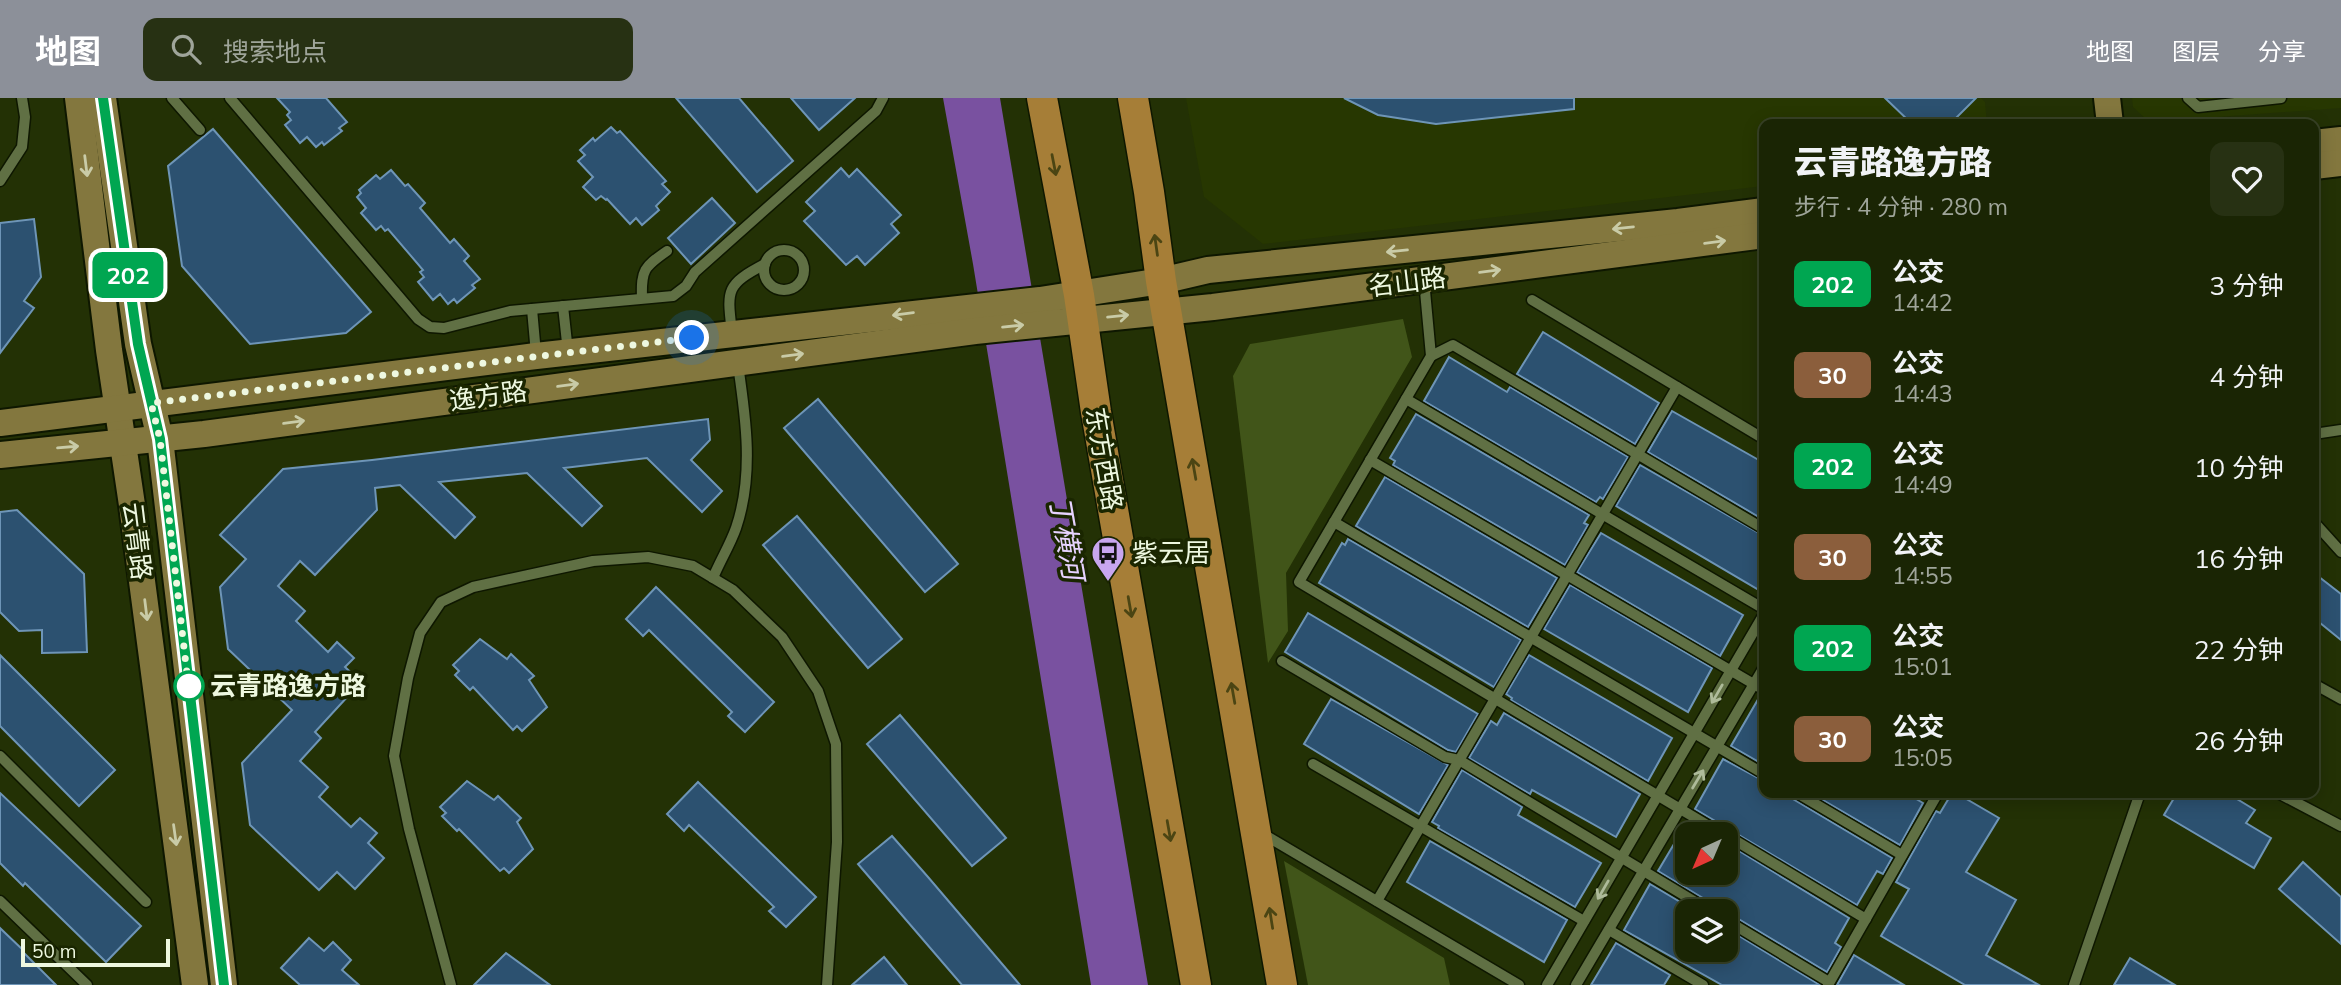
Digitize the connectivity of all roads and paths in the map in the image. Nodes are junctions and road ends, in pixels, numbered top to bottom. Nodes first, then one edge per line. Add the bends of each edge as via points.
1 (22, 98) edge
2 (78, 98) edge
3 (103, 98) edge
4 (172, 98) edge
5 (230, 98) edge
6 (883, 98) edge
7 (1042, 98) edge
8 (1133, 98) edge
9 (2107, 98) edge
10 (2188, 98) edge
11 (2281, 98) edge
12 (2109, 119) edge
13 (200, 130) dead end
14 (2341, 140) edge
15 (2319, 142) edge
16 (2341, 163) edge
17 (2319, 165) edge
18 (0, 181) edge
19 (1759, 212) edge
20 (1759, 236) edge
21 (667, 251) dead end
22 (765, 264) junction
23 (1424, 279) junction
24 (1161, 281) junction
25 (642, 298) junction
26 (1532, 300) dead end
27 (563, 306) junction
28 (1081, 307) junction
29 (532, 309) junction
30 (1167, 311) junction
31 (735, 348) junction
32 (569, 352) junction
33 (536, 356) junction
34 (1431, 356) junction
35 (1676, 387) junction
36 (1406, 399) junction
37 (151, 403) junction
38 (118, 408) junction
39 (0, 423) edge
40 (2341, 430) edge
41 (2319, 433) edge
42 (1759, 436) edge
43 (160, 439) junction
44 (123, 442) junction
45 (1637, 454) junction
46 (0, 455) edge
47 (1370, 460) junction
48 (1602, 515) junction
49 (1334, 522) junction
50 (1759, 526) edge
51 (2319, 528) edge
52 (2341, 552) edge
53 (1567, 575) junction
54 (713, 578) junction
55 (1759, 608) edge
56 (1759, 620) edge
57 (1531, 637) junction
58 (1282, 662) dead end
59 (1731, 670) junction
60 (1759, 676) edge
61 (1754, 684) junction
62 (2319, 686) edge
63 (1759, 687) edge
64 (2340, 696) edge
65 (1495, 698) junction
66 (1694, 733) junction
67 (1717, 746) junction
68 (0, 756) edge
69 (1459, 760) junction
70 (1313, 764) dead end
71 (1759, 771) edge
72 (1658, 795) junction
73 (1805, 798) edge
74 (1935, 798) edge
75 (2138, 798) edge
76 (2288, 798) edge
77 (1680, 808) junction
78 (1703, 822) edge
79 (1421, 826) junction
80 (2341, 826) edge
81 (1256, 830) junction
82 (1738, 843) edge
83 (1902, 855) junction
84 (1622, 858) junction
85 (1644, 871) junction
86 (1691, 899) edge
87 (0, 901) edge
88 (1377, 901) junction
89 (146, 902) dead end
90 (1866, 919) junction
91 (1584, 921) junction
92 (1738, 927) edge
93 (1609, 930) junction
94 (1828, 983) edge
95 (87, 985) edge
96 (195, 985) edge
97 (224, 985) edge
98 (451, 985) edge
99 (827, 985) edge
100 (1196, 985) edge
101 (1282, 985) edge
102 (1519, 985) edge
103 (1547, 985) edge
104 (1576, 985) edge
105 (1703, 985) edge
106 (2074, 985) edge

1 - 18 lane via 22,147
2 -> 38 street, 云青路
3 - 37 street, 云青路 via 138,344
4 - 13 lane
5 - 29 lane via 418,319 430,327 444,328
6 - 25 lane via 876,111 695,272 686,286 673,296
7 -> 28 main road, 东方西路
24 -> 8 main road
9 - 12 street
10 - 11 lane via 2198,107
14 - 15 street
16 - 17 street
19 -> 24 street, 名山路 via 1208,270
23 -> 20 street, 名山路
21 - 25 lane via 648,264 642,276
22 - 22 lane via 766,278 775,288 793,289 802,280 804,268 793,252 780,250
22 - 31 lane via 740,277 731,289
23 - 30 street, 名山路
23 - 34 lane
24 - 28 street, 名山路
24 - 30 main road
25 - 27 lane
26 - 35 lane
27 - 29 lane
27 - 32 lane
28 -> 30 street, 名山路
28 - 31 street, 逸方路
28 -> 100 main road, 东方西路
29 - 33 lane
81 -> 30 main road
31 - 32 street, 逸方路
43 -> 31 street, 逸方路
31 - 54 lane via 746,421 747,477 736,527
32 - 33 street, 逸方路
33 - 37 street, 逸方路
34 - 36 lane
34 - 45 lane via 1453,345
35 - 42 lane
35 - 45 lane
36 - 47 lane
36 - 48 lane
37 - 38 street, 逸方路
37 - 43 street, 云青路
38 - 39 street, 逸方路
38 - 44 street, 云青路
40 - 41 lane
43 - 44 street, 逸方路
43 - 97 street, 云青路
46 -> 44 street, 逸方路
44 -> 96 street, 云青路
45 - 48 lane
45 - 50 lane
47 - 49 lane
47 - 53 lane
48 - 53 lane
48 - 55 lane
49 - 57 lane
49 - 65 lane via 1299,582
51 - 52 lane
53 - 57 lane
53 - 59 lane
54 - 98 lane via 693,566 648,556 593,561 473,587 441,602 420,633 394,756
54 - 99 lane via 733,590 782,638 818,691 836,744 837,842
56 - 59 lane
57 - 65 lane
57 - 66 lane
58 - 69 lane via 1445,757
59 - 61 lane
59 -> 66 lane
60 - 61 lane
61 - 63 lane
61 - 67 lane
62 - 64 lane
65 - 69 lane
65 - 72 lane
66 - 67 lane
66 - 72 lane
67 - 71 lane
77 -> 67 lane
68 - 89 lane
69 - 79 lane
69 - 84 lane
70 - 79 lane
72 - 77 lane
72 - 84 lane
73 - 83 lane
74 - 83 lane
75 - 106 lane
76 - 80 lane
77 - 78 lane
77 - 85 lane
79 - 88 lane
79 - 91 lane
81 - 88 lane
101 -> 81 main road
82 - 90 lane
83 - 90 lane
84 - 85 lane
84 -> 91 lane
85 - 86 lane
85 - 93 lane
87 - 95 lane
88 - 102 lane
90 - 94 lane
91 - 103 lane
92 - 94 lane
93 - 104 lane
93 - 105 lane

